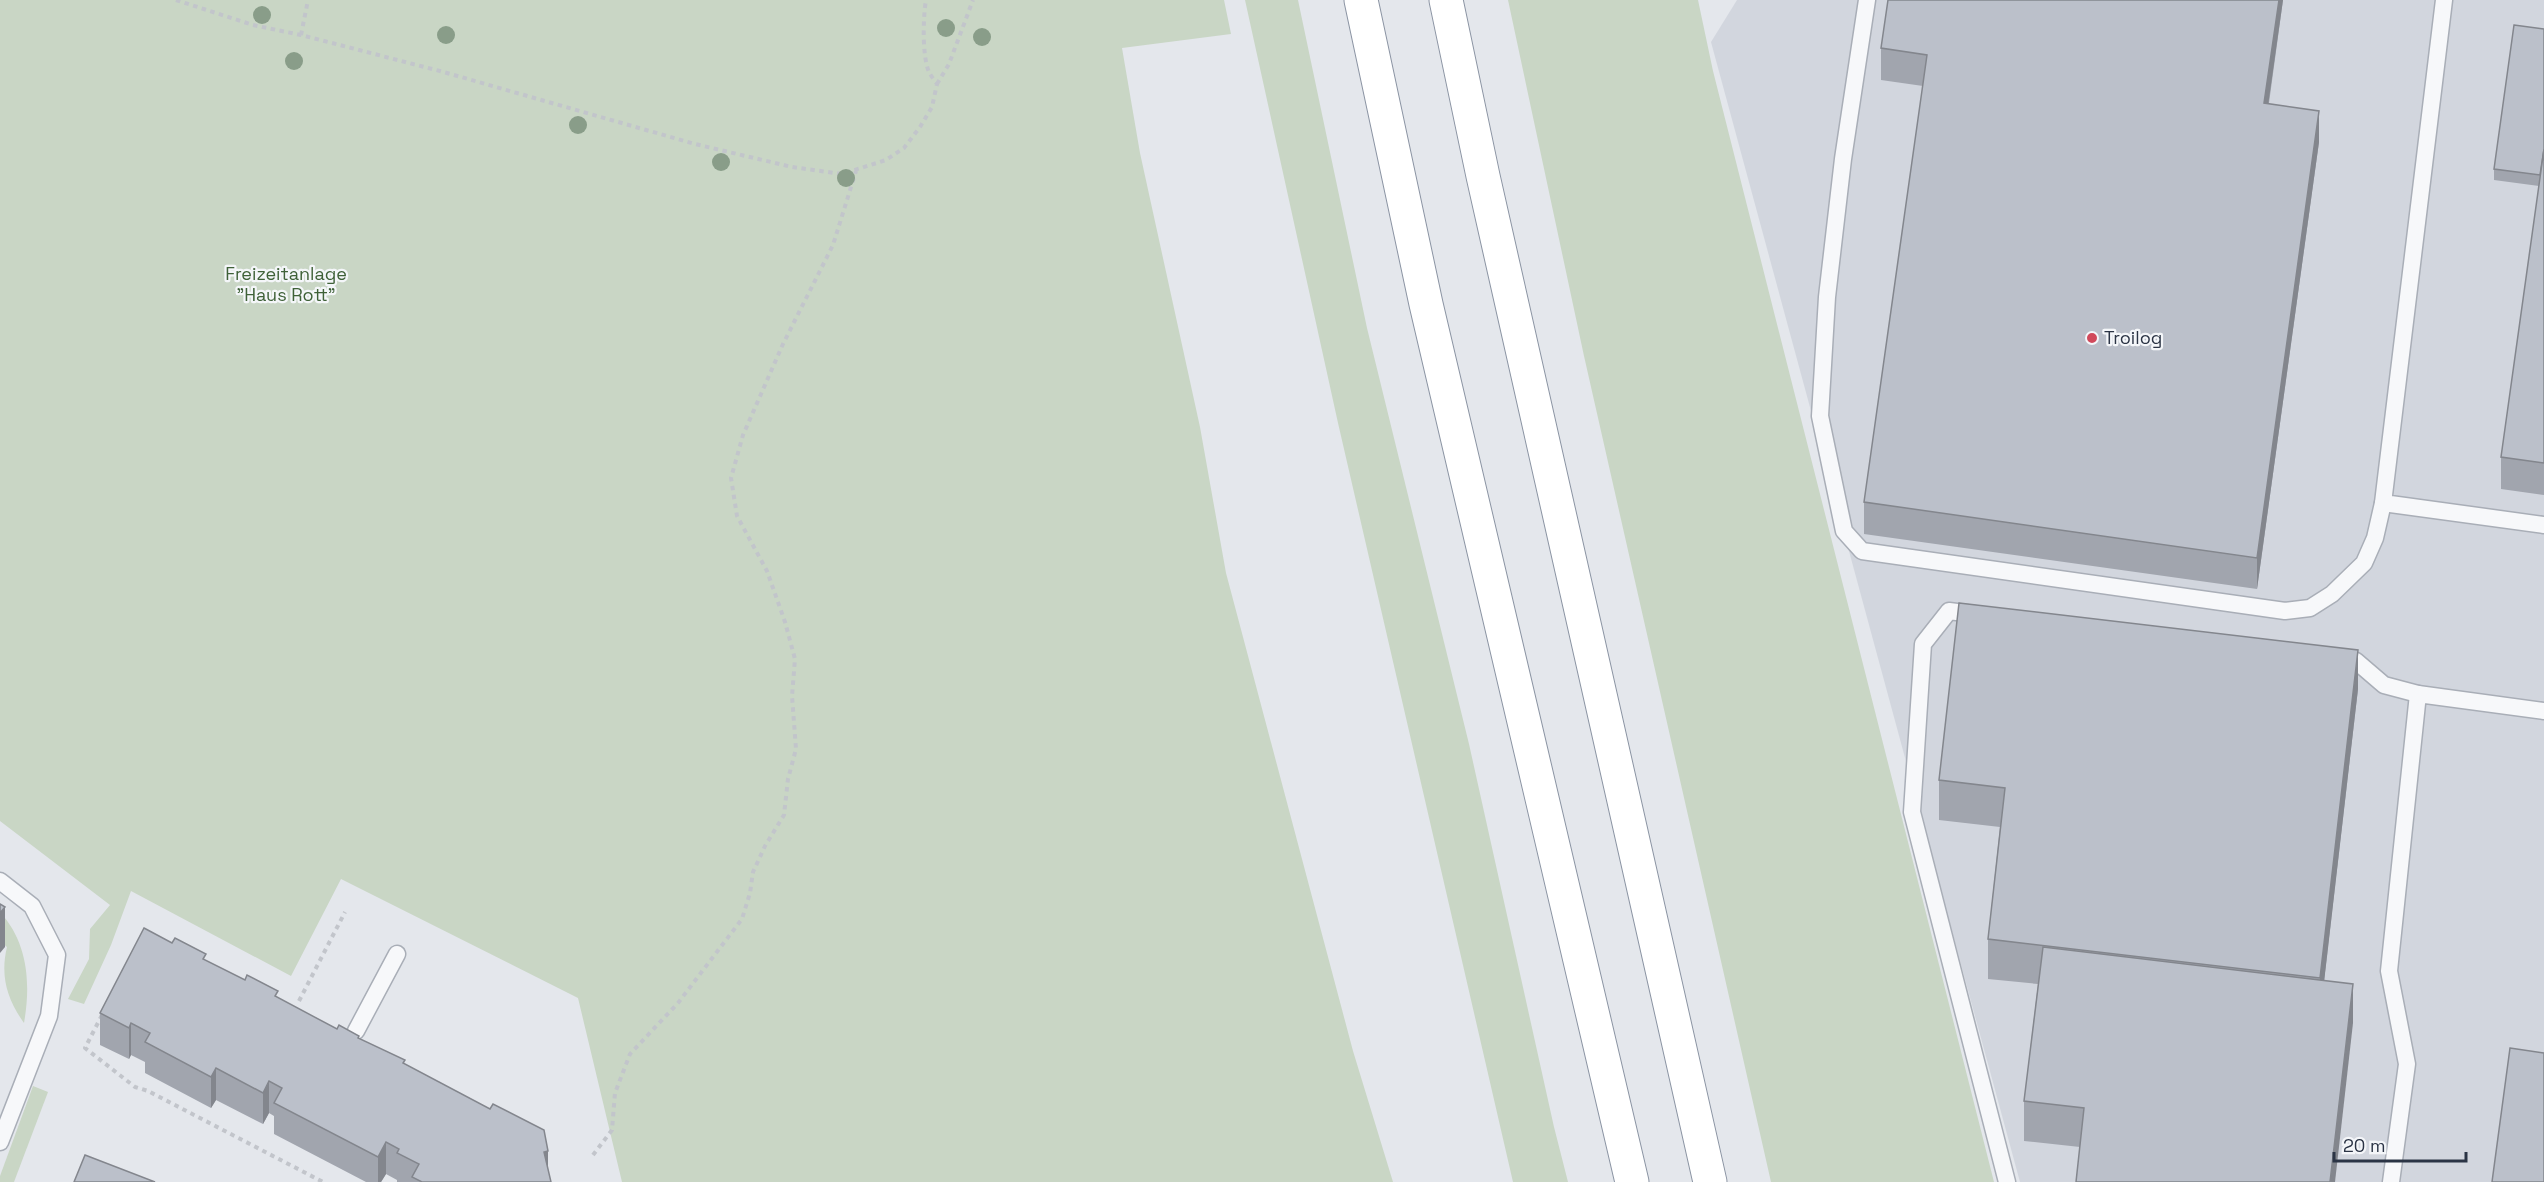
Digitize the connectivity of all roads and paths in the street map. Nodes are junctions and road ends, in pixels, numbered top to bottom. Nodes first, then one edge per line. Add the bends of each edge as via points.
1 (176, 0) edge
2 (308, 0) edge
3 (926, 0) edge
4 (973, 0) edge
5 (1361, 0) edge
6 (1446, 0) edge
7 (1867, 0) edge
8 (2444, 0) edge
9 (301, 35) junction
10 (937, 84) junction
11 (856, 171) junction
12 (2383, 503) junction
13 (2544, 525) edge
14 (1996, 617) edge
15 (2321, 657) edge
16 (2418, 694) junction
17 (2544, 711) edge
18 (0, 881) edge
19 (345, 912) dead end
20 (397, 954) dead end
21 (299, 1001) dead end
22 (107, 1006) edge
23 (356, 1031) edge
24 (0, 1142) edge
25 (593, 1155) dead end
26 (323, 1182) edge
27 (1632, 1182) edge
28 (1710, 1182) edge
29 (2007, 1182) edge
30 (2391, 1182) edge

1 - 9 path via 253,25
2 - 9 path
3 - 10 path via 926,55 929,72
4 - 10 path via 949,64
5 - 27 highway via 1426,304
6 - 28 highway
7 - 12 lane via 1827,297 1820,416 1844,531 1862,551 2285,611 2310,608 2332,594 2364,563
8 - 12 lane
9 - 11 path via 695,144 792,167 842,174
10 - 11 path via 932,107 904,148 886,160
11 - 25 path via 833,245 742,435 731,478 737,516 767,571 795,659 792,696 796,749 784,815 753,872 742,919 678,1003 630,1054 615,1093 612,1130
12 - 13 lane
14 - 29 lane via 1949,611 1923,644 1912,812
15 - 16 lane via 2356,661 2384,686
16 - 17 lane
16 - 30 lane via 2389,971 2408,1064
18 - 24 lane via 32,906 57,955 49,1016
19 - 21 path
20 - 23 lane
22 - 26 path via 85,1048 135,1087

